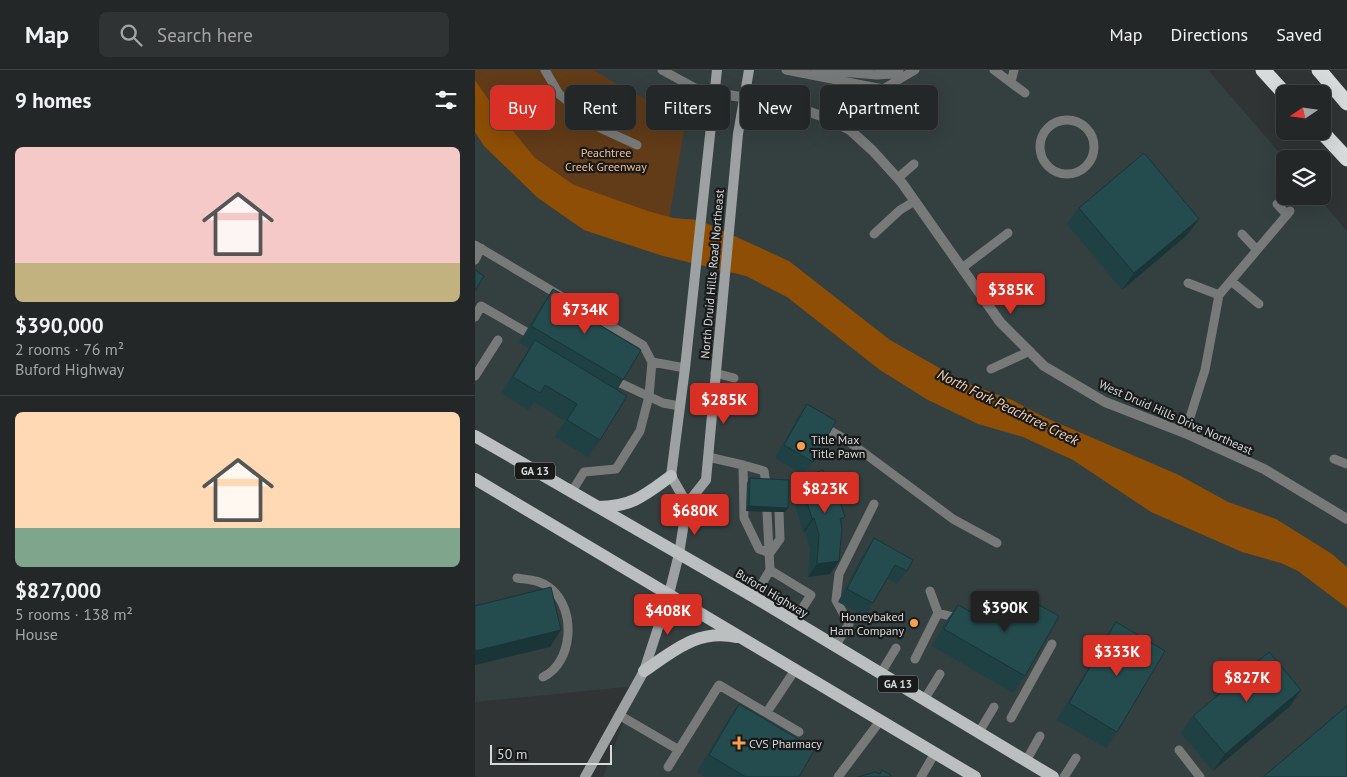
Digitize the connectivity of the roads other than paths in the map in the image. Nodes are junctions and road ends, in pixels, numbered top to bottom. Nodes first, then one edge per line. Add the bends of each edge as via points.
1 (545, 70) edge
2 (662, 70) edge
3 (717, 70) edge
4 (749, 70) edge
5 (786, 70) edge
6 (899, 70) edge
7 (915, 70) edge
8 (994, 70) edge
9 (1014, 70) edge
10 (1263, 70) edge
11 (1319, 70) edge
12 (880, 72) edge
13 (811, 75) junction
14 (1011, 82) junction
15 (690, 85) edge
16 (716, 85) edge
17 (747, 85) edge
18 (866, 85) edge
19 (888, 85) edge
20 (1277, 85) edge
21 (1025, 93) dead end
22 (1347, 103) edge
23 (740, 123) edge
24 (712, 130) edge
25 (850, 130) edge
26 (1329, 140) edge
27 (637, 145) dead end
28 (1347, 159) edge
29 (914, 164) dead end
30 (1065, 174) joint
31 (898, 178) junction
32 (915, 201) junction
33 (1278, 205) edge
34 (1008, 233) dead end
35 (875, 234) dead end
36 (1242, 234) dead end
37 (478, 246) edge
38 (1257, 250) junction
39 (475, 260) edge
40 (962, 268) junction
41 (1231, 281) junction
42 (1188, 283) dead end
43 (1219, 295) junction
44 (1259, 304) dead end
45 (475, 317) edge
46 (526, 332) dead end
47 (498, 340) dead end
48 (1029, 351) junction
49 (652, 362) junction
50 (685, 368) junction
51 (991, 369) dead end
52 (715, 373) junction
53 (475, 376) edge
54 (734, 378) dead end
55 (620, 383) edge
56 (649, 396) junction
57 (680, 406) junction
58 (712, 410) junction
59 (725, 413) dead end
60 (827, 429) edge
61 (1185, 434) junction
62 (475, 436) edge
63 (708, 457) junction
64 (1334, 459) dead end
65 (1347, 464) edge
66 (743, 465) junction
67 (764, 471) junction
68 (671, 476) junction
69 (475, 479) edge
70 (766, 484) edge
71 (777, 484) edge
72 (571, 493) junction
73 (687, 504) junction
74 (874, 504) dead end
75 (595, 507) junction
76 (767, 512) edge
77 (779, 512) edge
78 (1347, 519) edge
79 (997, 543) dead end
80 (770, 553) junction
81 (679, 554) junction
82 (770, 570) junction
83 (517, 578) dead end
84 (930, 591) dead end
85 (669, 594) junction
86 (754, 597) junction
87 (938, 613) junction
88 (957, 618) edge
89 (794, 621) junction
90 (742, 638) junction
91 (1052, 644) edge
92 (835, 646) junction
93 (896, 648) dead end
94 (915, 659) dead end
95 (795, 670) junction
96 (644, 671) junction
97 (881, 673) junction
98 (940, 674) dead end
99 (543, 677) dead end
100 (924, 700) junction
101 (994, 708) dead end
102 (767, 712) junction
103 (619, 715) junction
104 (1011, 718) dead end
105 (880, 721) junction
106 (799, 732) dead end
107 (979, 732) junction
108 (1040, 736) dead end
109 (679, 750) junction
110 (1179, 750) dead end
111 (935, 753) junction
112 (1076, 758) dead end
113 (1026, 761) junction
114 (668, 767) dead end
115 (587, 776) edge
116 (838, 777) edge
117 (921, 777) edge
118 (975, 777) edge
119 (1053, 777) edge
120 (1064, 777) edge
121 (1200, 777) edge

1 - 27 lane via 559,94 600,128
2 - 15 lane
3 - 16 main road, North Druid Hills Road Northeast
4 - 17 main road, North Druid Hills Road Northeast
5 - 13 lane
6 - 12 lane via 892,74
7 - 19 lane
8 - 14 lane
9 - 14 lane
10 - 20 highway
11 - 22 highway
12 - 13 lane via 828,71
13 - 18 lane
14 - 21 lane
23 - 52 main road, North Druid Hills Road Northeast
24 - 50 main road, North Druid Hills Road Northeast
25 - 31 street, West Druid Hills Drive Northeast
26 - 28 highway
29 - 31 lane
30 - 30 lane via 1081,170 1092,158 1094,150 1085,127 1070,120 1054,124 1043,136 1041,144 1049,167
31 - 32 street, West Druid Hills Drive Northeast
32 - 35 lane via 900,210
32 - 40 street, West Druid Hills Drive Northeast
33 - 38 lane via 1289,213
34 - 40 lane
36 - 38 lane
37 - 39 lane
37 - 49 lane via 643,345
38 - 41 lane
40 - 48 street, West Druid Hills Drive Northeast via 1001,322
41 - 43 lane
41 - 44 lane
42 - 43 lane
43 - 61 lane via 1205,370
45 - 46 lane via 481,306
47 - 53 lane
48 - 51 lane
48 - 61 street, West Druid Hills Drive Northeast via 1044,366 1105,402
49 - 50 lane
49 - 56 lane
50 - 57 main road, North Druid Hills Road Northeast
52 - 54 lane
52 - 58 main road, North Druid Hills Road Northeast
55 - 56 lane
56 - 57 lane
56 - 72 lane via 640,431 616,469 584,472
57 - 68 main road, North Druid Hills Road Northeast
58 - 59 lane
58 - 63 main road, North Druid Hills Road Northeast
60 - 79 lane via 953,519
61 - 78 street, West Druid Hills Drive Northeast via 1264,470
62 - 72 main road, Buford Highway / GA 13
63 - 66 lane
63 - 73 main road, North Druid Hills Road Northeast via 706,480
64 - 65 lane
66 - 67 lane
66 - 80 lane via 744,518 759,549
67 - 70 lane
67 - 71 lane via 773,476
68 - 73 main road
68 - 75 main road via 630,504
69 - 85 main road
72 - 75 main road, Buford Highway / GA 13
73 - 81 main road, North Druid Hills Road Northeast
74 - 92 lane via 839,574 836,600 849,624
75 - 81 main road, Buford Highway / GA 13
76 - 80 lane
77 - 80 lane via 780,539
80 - 82 lane
81 - 85 main road, North Druid Hills Road Northeast
81 - 86 main road, Buford Highway / GA 13
82 - 86 lane
82 - 89 lane via 811,595
83 - 99 lane via 539,580 563,602 567,619 563,658 552,673
84 - 87 lane
85 - 90 main road
85 - 96 main road, North Druid Hills Road Northeast
86 - 89 main road, Buford Highway / GA 13
87 - 88 lane
87 - 94 lane
89 - 92 main road, Buford Highway / GA 13
90 - 95 main road
90 - 96 main road via 723,634 698,637
91 - 104 lane
92 - 97 main road, Buford Highway / GA 13
93 - 97 lane
95 - 102 lane
95 - 105 main road
96 - 103 main road, North Druid Hills Road Northeast
97 - 100 main road, Buford Highway / GA 13
98 - 100 lane
100 - 107 main road, Buford Highway / GA 13
101 - 107 lane
102 - 106 lane
102 - 109 lane via 719,685
103 - 109 lane
103 - 115 main road, North Druid Hills Road Northeast
105 - 111 main road
105 - 116 lane
107 - 113 main road, Buford Highway / GA 13
108 - 113 lane
109 - 114 lane
110 - 121 lane
111 - 117 lane
111 - 118 main road
112 - 120 lane
113 - 119 main road, Buford Highway / GA 13

